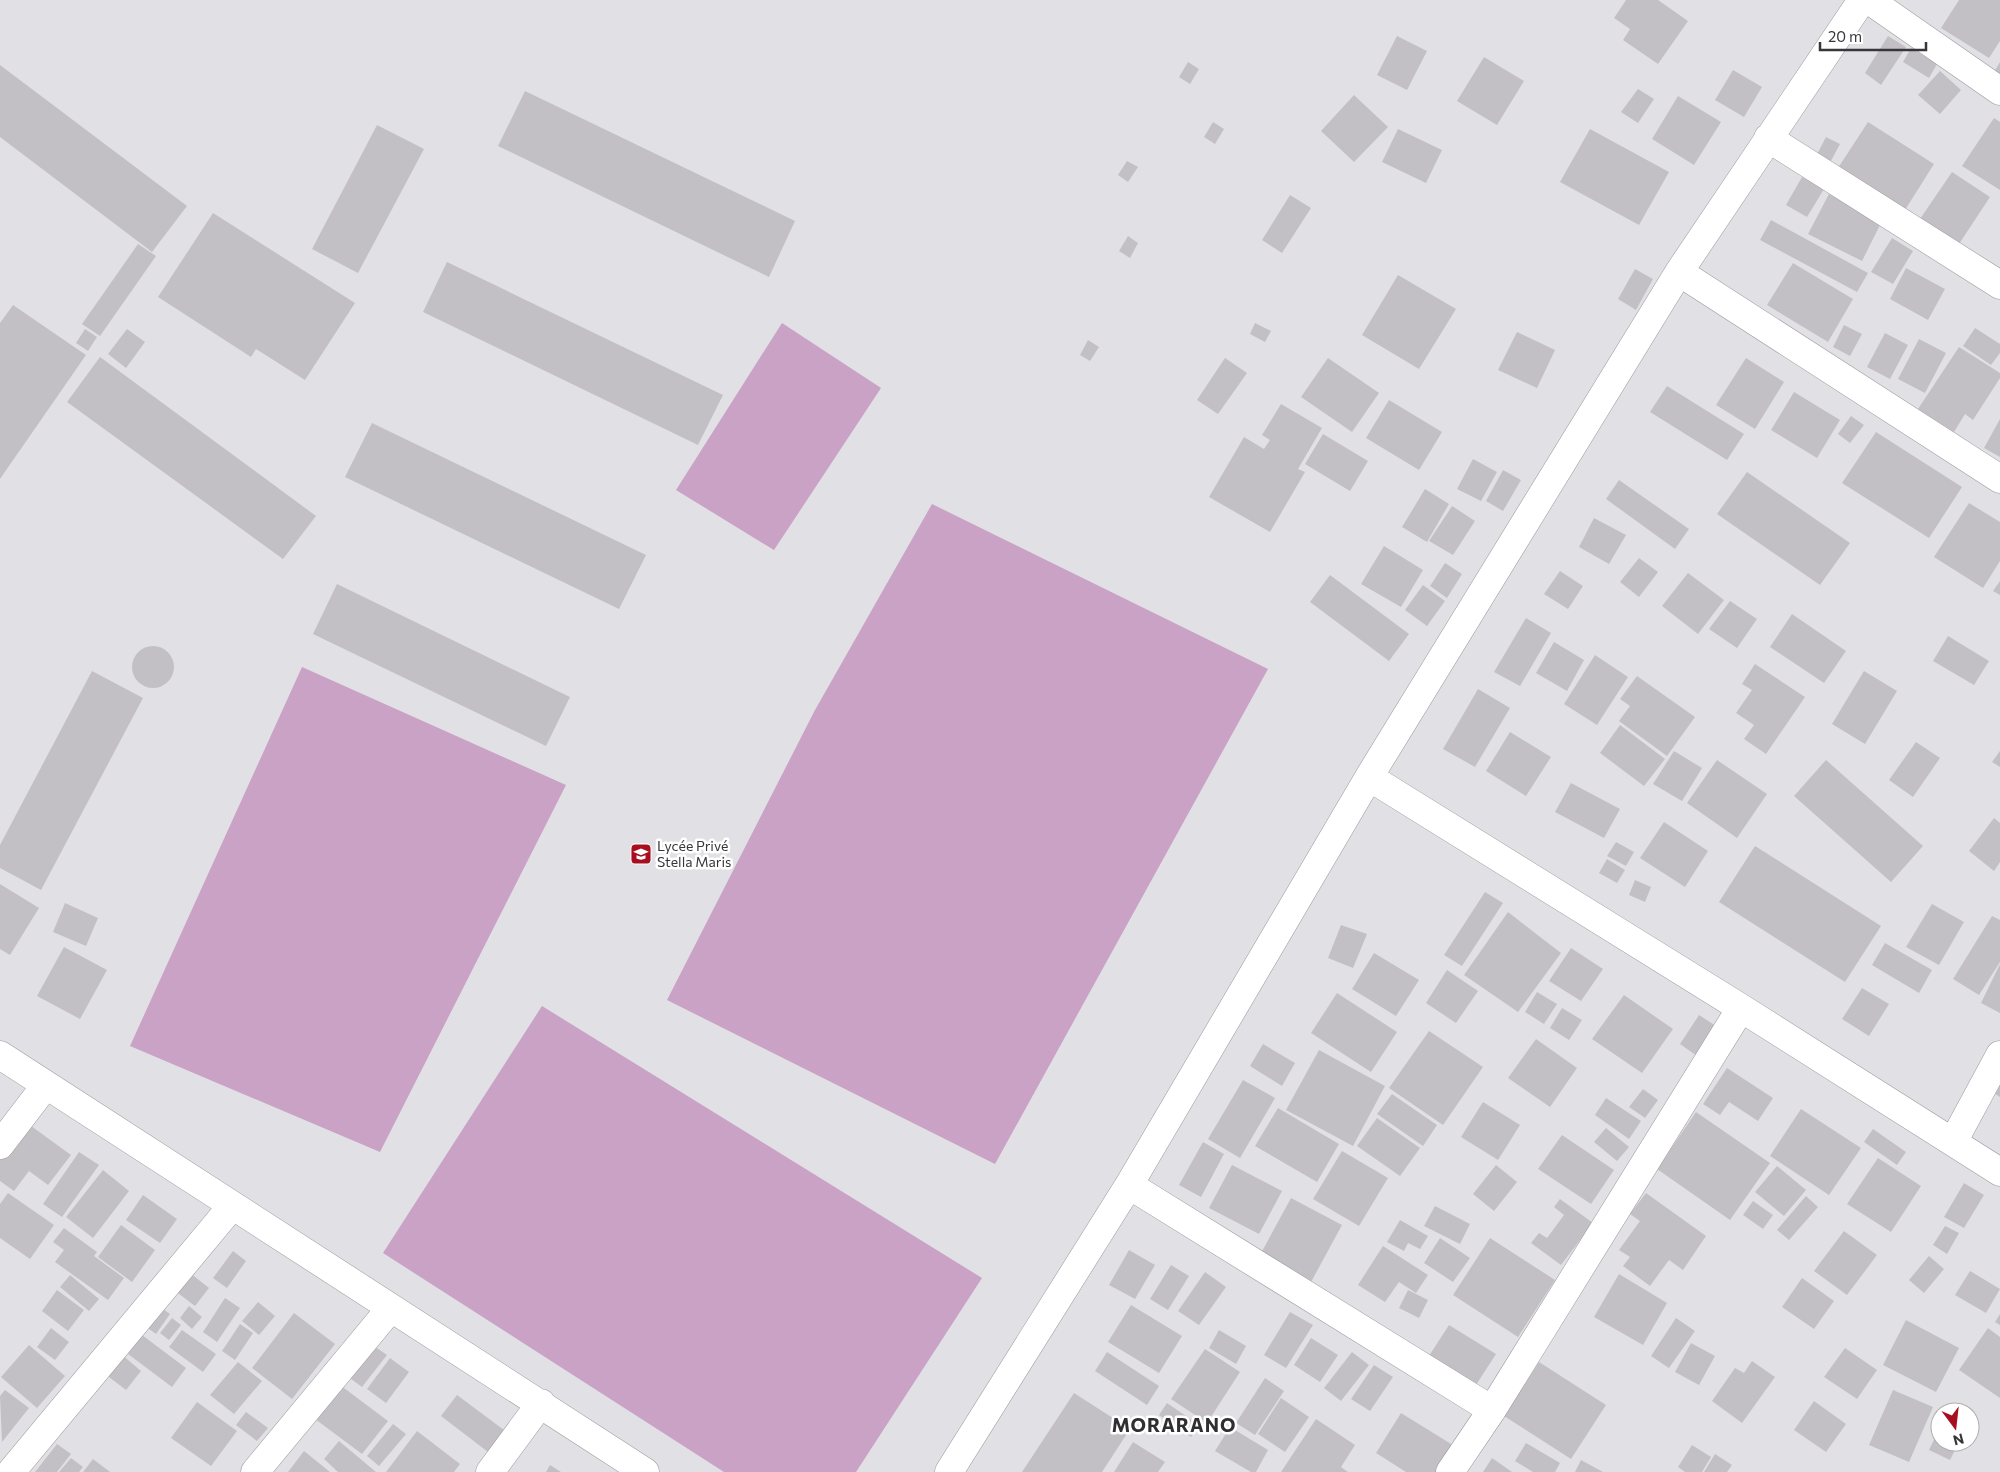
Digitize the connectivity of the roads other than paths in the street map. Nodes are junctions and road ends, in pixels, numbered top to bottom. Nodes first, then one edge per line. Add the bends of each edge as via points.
1 (1862, 0) edge
2 (1869, 0) edge
3 (2000, 91) edge
4 (1768, 138) junction
5 (1679, 272) junction
6 (2000, 285) edge
7 (2000, 478) edge
8 (1369, 778) junction
9 (1741, 1008) junction
10 (0, 1055) edge
11 (2000, 1055) edge
12 (46, 1085) junction
13 (1953, 1142) junction
14 (0, 1145) edge
15 (2000, 1172) edge
16 (1130, 1185) junction
17 (232, 1206) junction
18 (390, 1309) junction
19 (541, 1403) junction
20 (1492, 1410) junction
21 (11, 1472) edge
22 (254, 1472) edge
23 (490, 1472) edge
24 (645, 1472) edge
25 (949, 1472) edge
26 (1450, 1472) edge

1 - 4 street
2 - 3 street
4 - 5 street
4 - 6 street
5 - 7 street
5 - 8 street
8 - 9 street
8 - 16 street
9 - 13 street
9 - 20 street
10 - 12 street
11 - 13 street
12 - 14 street
12 - 17 street
13 - 15 street
16 - 20 street
16 - 25 street
17 - 18 street
17 - 21 street
18 - 19 street
18 - 22 street
19 - 23 street
19 - 24 street
20 - 26 street

